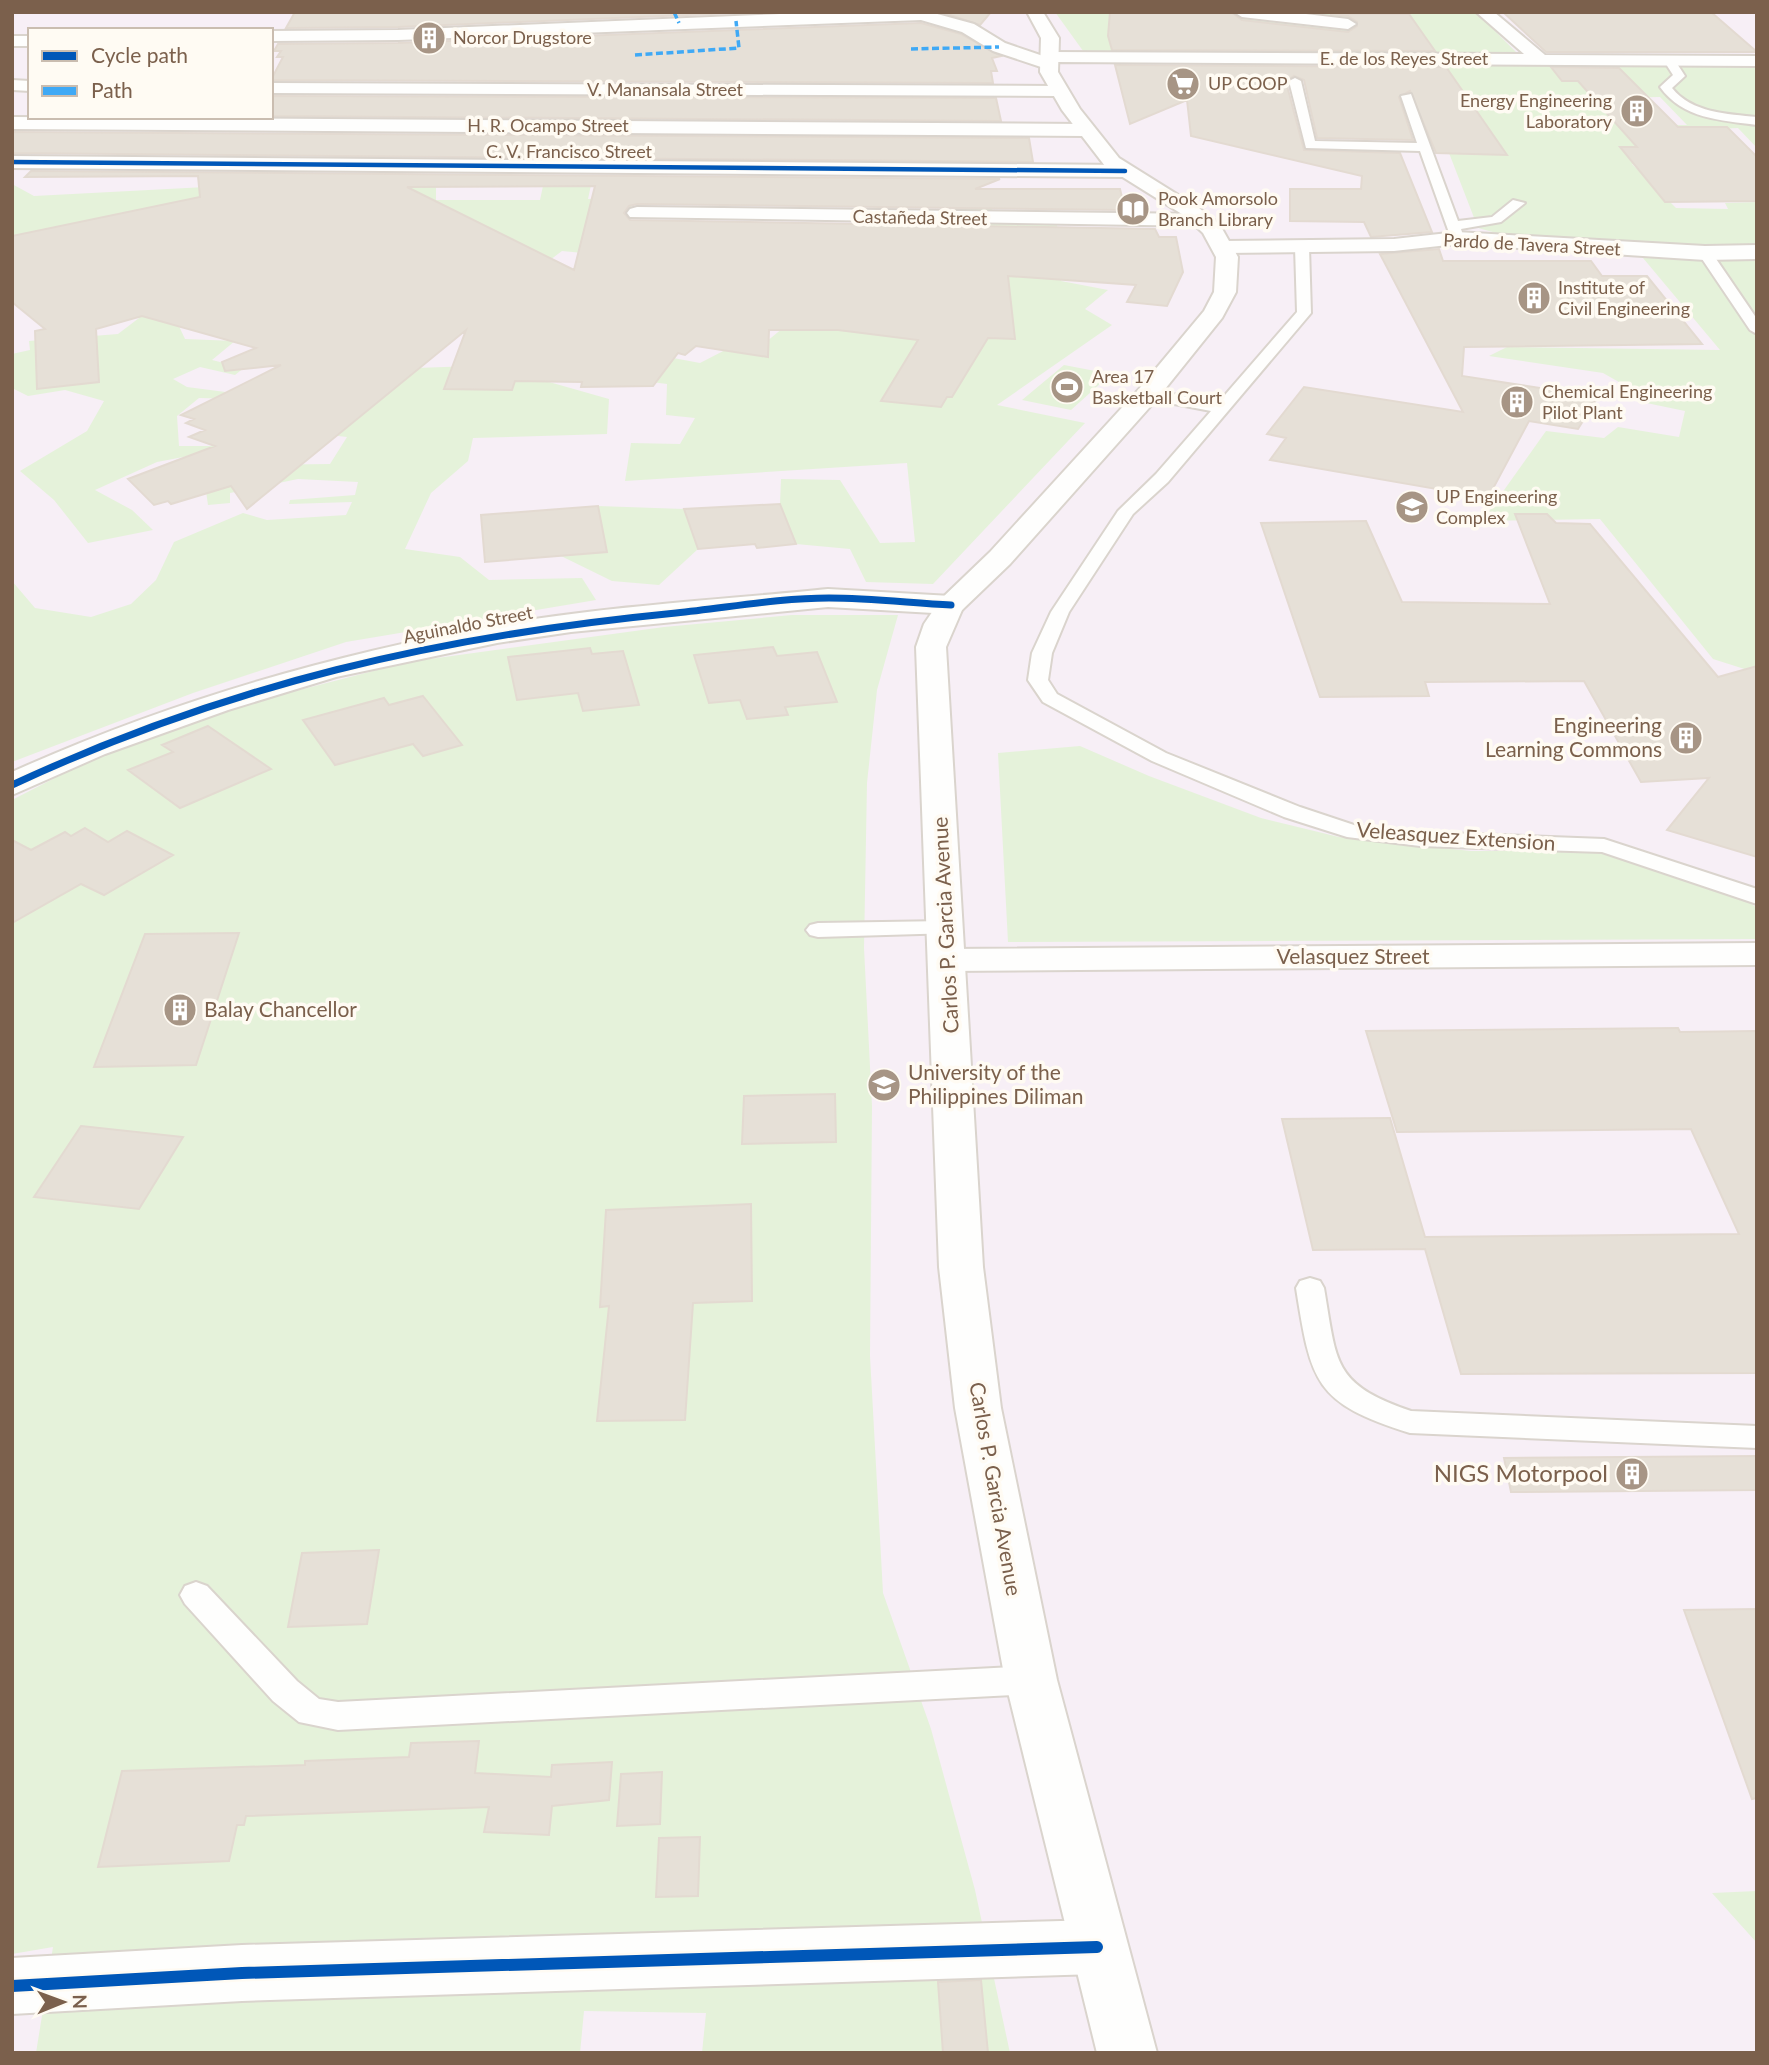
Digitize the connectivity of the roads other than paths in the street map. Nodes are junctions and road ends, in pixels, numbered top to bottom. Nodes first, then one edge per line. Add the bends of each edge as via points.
1 (435, 12) edge
2 (1035, 12) edge
3 (1242, 12) edge
4 (1484, 12) edge
5 (914, 14) edge
6 (436, 33) junction
7 (273, 36) edge
8 (1349, 58) junction
9 (1540, 60) junction
10 (1051, 61) junction
11 (1670, 61) junction
12 (1757, 61) edge
13 (1295, 81) dead end
14 (273, 88) edge
15 (1058, 91) junction
16 (1407, 96) dead end
17 (1757, 121) edge
18 (12, 123) edge
19 (1084, 130) junction
20 (1423, 147) junction
21 (12, 162) edge
22 (1125, 171) junction
23 (1518, 203) dead end
24 (637, 213) dead end
25 (1203, 220) junction
26 (1455, 232) junction
27 (1224, 247) junction
28 (1302, 247) junction
29 (1757, 252) edge
30 (1705, 253) junction
31 (1754, 322) edge
32 (1148, 394) junction
33 (1222, 408) junction
34 (951, 605) junction
35 (12, 785) edge
36 (1757, 897) edge
37 (818, 930) dead end
38 (947, 944) junction
39 (1757, 954) edge
40 (1310, 1288) dead end
41 (1757, 1437) edge
42 (196, 1595) dead end
43 (1031, 1680) junction
44 (1097, 1947) junction
45 (12, 1986) edge
46 (1127, 2053) edge

1 - 6 street
2 - 10 street via 1050,38
3 - 8 street via 1353,21
4 - 9 street
5 - 6 street, E. de los Reyes Street
5 - 10 street, E. de los Reyes Street via 968,28 999,47
6 - 7 street, E. de los Reyes Street
8 - 9 street, E. de los Reyes Street
8 - 10 street, E. de los Reyes Street
9 - 11 street, E. de los Reyes Street
10 - 15 street via 1049,72
11 - 12 street, E. de los Reyes Street
11 - 17 lane via 1679,76 1666,87 1690,109
13 - 20 lane via 1310,145
14 - 15 street, V. Manansala Street
15 - 19 street
16 - 20 lane
18 - 19 street, H. R. Ocampo Street
19 - 22 street
20 - 26 lane
21 - 22 street, C. V. Francisco Street
22 - 25 street
23 - 26 lane via 1508,216 1495,222
24 - 25 street, Castañeda Street
25 - 27 street
26 - 28 street, Pardo de Tavera Street via 1394,245
26 - 30 street, Pardo de Tavera Street
27 - 28 street, Pardo de Tavera Street
27 - 32 street, Carlos P. Garcia Avenue via 1225,292 1214,313
28 - 33 lane via 1304,313
29 - 30 street, Pardo de Tavera Street
30 - 31 lane
32 - 33 lane
32 - 34 street, Carlos P. Garcia Avenue via 1000,558
33 - 36 lane, Veleasquez Extension via 1127,511 1060,612 1042,653 1038,680 1050,698 1159,757 1292,812 1355,832 1604,846
34 - 35 street, Aguinaldo Street via 828,598 497,634 330,669 217,703 94,747
34 - 38 street, Carlos P. Garcia Avenue via 931,647
37 - 38 lane
38 - 39 street, Velasquez Street
38 - 43 street, Carlos P. Garcia Avenue via 963,1280 978,1408
40 - 41 lane via 1325,1371 1338,1390 1384,1414 1410,1422
42 - 43 lane via 285,1691 311,1712 338,1716
43 - 44 street, Carlos P. Garcia Avenue
44 - 45 street via 256,1973
44 - 46 street, Carlos P. Garcia Avenue

